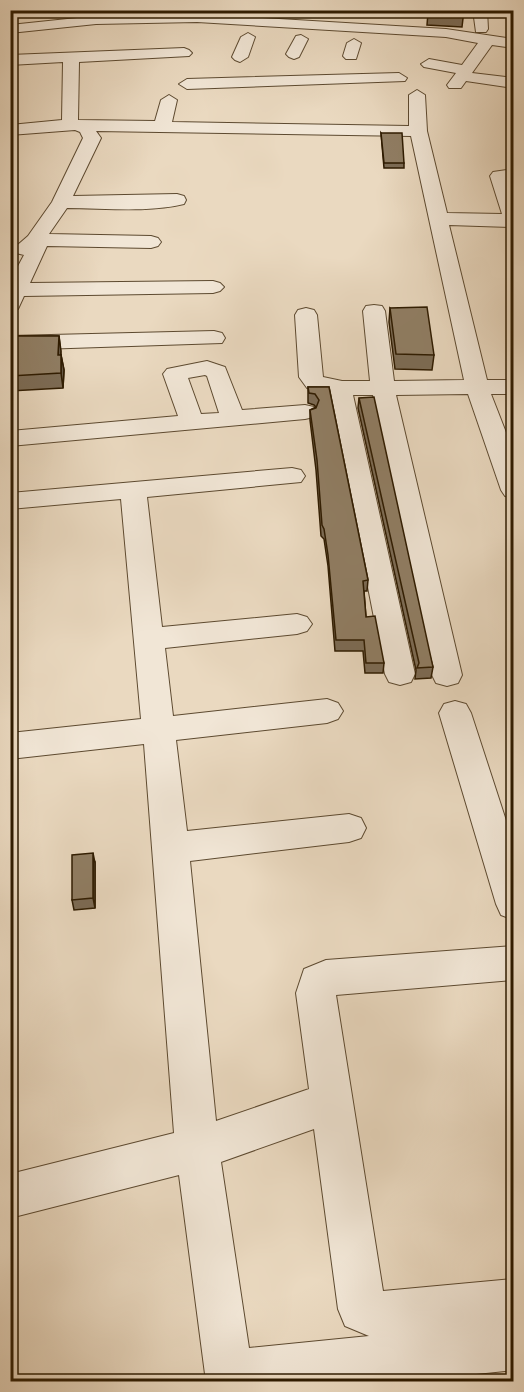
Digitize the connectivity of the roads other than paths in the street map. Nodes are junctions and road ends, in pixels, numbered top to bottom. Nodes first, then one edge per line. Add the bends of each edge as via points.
1 (480, 10) edge
2 (199, 14) edge
3 (64, 16) edge
4 (10, 29) edge
5 (229, 36) dead end
6 (280, 39) dead end
7 (513, 44) edge
8 (481, 45) junction
9 (349, 47) dead end
10 (426, 47) dead end
11 (456, 50) dead end
12 (189, 52) junction
13 (294, 54) dead end
14 (71, 57) junction
15 (495, 59) dead end
16 (10, 60) edge
17 (242, 60) dead end
18 (429, 64) dead end
19 (461, 77) junction
20 (399, 78) dead end
21 (513, 83) edge
22 (417, 95) dead end
23 (169, 100) dead end
24 (239, 109) dead end
25 (74, 126) junction
26 (162, 128) junction
27 (234, 129) junction
28 (10, 130) edge
29 (418, 130) junction
30 (513, 174) edge
31 (179, 200) dead end
32 (61, 201) junction
33 (437, 219) junction
34 (513, 220) edge
35 (35, 240) junction
36 (151, 243) dead end
37 (213, 287) dead end
38 (13, 289) edge
39 (374, 311) dead end
40 (306, 315) dead end
41 (214, 338) dead end
42 (10, 343) edge
43 (383, 387) junction
44 (477, 387) junction
45 (513, 387) edge
46 (342, 388) junction
47 (305, 412) dead end
48 (233, 419) junction
49 (192, 423) junction
50 (10, 439) edge
51 (292, 476) dead end
52 (513, 490) edge
53 (133, 491) junction
54 (10, 501) edge
55 (297, 624) dead end
56 (148, 639) junction
57 (400, 675) dead end
58 (447, 675) dead end
59 (327, 711) dead end
60 (455, 713) dead end
61 (159, 728) junction
62 (10, 746) edge
63 (349, 828) dead end
64 (171, 848) junction
65 (513, 904) edge
66 (513, 963) edge
67 (331, 1102) junction
68 (197, 1149) junction
69 (10, 1196) edge
70 (513, 1302) edge
71 (513, 1346) edge

1 - 8 street
2 - 3 street
2 - 8 street via 446,33
2 - 12 street
3 - 4 street
5 - 17 street via 253,37
6 - 13 street via 306,40
7 - 8 street
8 - 11 street
8 - 15 street
8 - 19 street
9 - 10 street
12 - 14 street
12 - 20 street via 188,89
14 - 16 street
14 - 25 street
18 - 19 street
19 - 21 street
22 - 29 street
23 - 26 street
24 - 27 street
25 - 26 street
25 - 28 street
25 - 32 street via 87,129 92,138
26 - 27 street
27 - 29 street via 331,124
29 - 33 street
30 - 34 street via 499,176
31 - 32 street
32 - 35 street
33 - 34 street
33 - 44 street
35 - 36 street
35 - 38 street via 37,248
37 - 38 street
39 - 43 street
40 - 46 street via 311,377 315,383
41 - 42 street
43 - 44 street
43 - 46 street
43 - 58 street
44 - 45 street
44 - 52 street
46 - 57 street
47 - 48 street
48 - 49 street
48 - 49 street via 217,372 207,368 175,375
49 - 50 street
51 - 53 street
53 - 54 street
53 - 56 street
55 - 56 street
56 - 61 street
59 - 61 street
60 - 65 street
61 - 62 street
61 - 64 street
63 - 64 street
64 - 68 street
66 - 67 street via 326,978 318,982 316,993
67 - 68 street
67 - 70 street via 362,1308 375,1315
68 - 69 street
68 - 71 street via 229,1374

